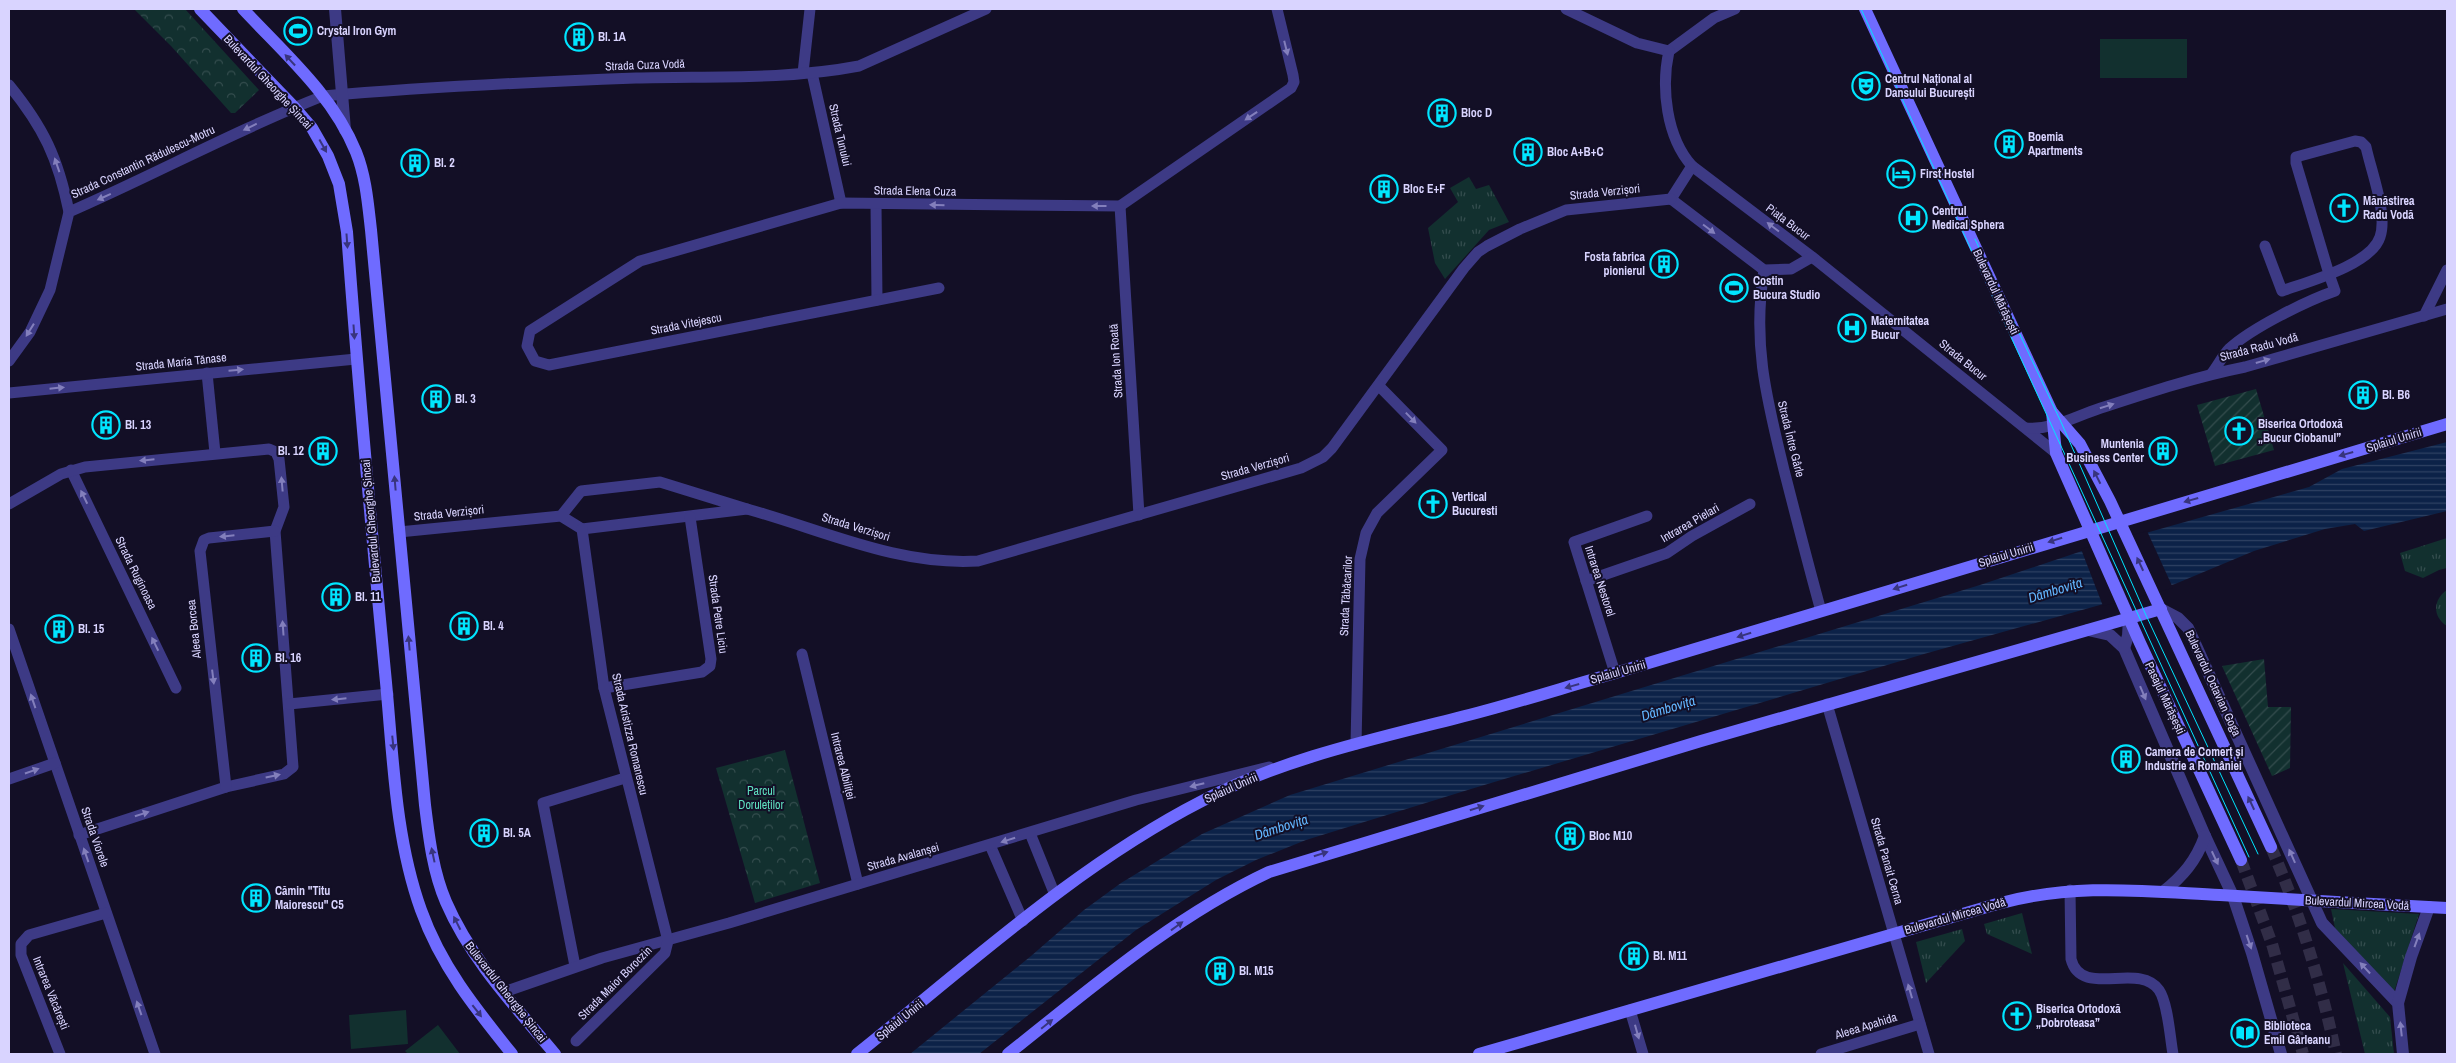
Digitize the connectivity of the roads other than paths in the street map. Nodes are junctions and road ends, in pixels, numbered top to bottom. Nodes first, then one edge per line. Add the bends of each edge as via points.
1 (200, 9) edge
2 (243, 9) edge
3 (335, 9) edge
4 (810, 9) edge
5 (986, 9) edge
6 (1277, 9) edge
7 (1566, 9) edge
8 (1736, 9) edge
9 (1865, 9) edge
10 (968, 13) edge
11 (1713, 14) edge
12 (1669, 51) junction
13 (808, 73) junction
14 (9, 85) edge
15 (342, 94) junction
16 (323, 96) junction
17 (294, 107) junction
18 (345, 130) junction
19 (1692, 166) junction
20 (1671, 199) junction
21 (841, 203) junction
22 (876, 204) junction
23 (1120, 206) junction
24 (69, 212) junction
25 (2265, 246) dead end
26 (1812, 257) junction
27 (1764, 270) junction
28 (2447, 270) edge
29 (2329, 274) junction
30 (939, 288) dead end
31 (877, 300) junction
32 (2447, 310) edge
33 (2424, 316) junction
34 (530, 331) joint
35 (356, 359) junction
36 (9, 361) edge
37 (207, 373) junction
38 (2212, 373) junction
39 (1380, 386) junction
40 (9, 392) edge
41 (2057, 424) junction
42 (2447, 424) edge
43 (2026, 428) junction
44 (215, 453) junction
45 (2056, 454) junction
46 (71, 470) junction
47 (9, 504) edge
48 (1750, 504) dead end
49 (747, 509) junction
50 (1139, 515) junction
51 (561, 516) junction
52 (1647, 516) dead end
53 (690, 517) junction
54 (2119, 521) junction
55 (582, 529) junction
56 (2089, 530) junction
57 (276, 531) junction
58 (399, 532) junction
59 (1586, 581) junction
60 (2122, 602) joint
61 (2160, 609) junction
62 (1821, 611) junction
63 (2128, 618) junction
64 (9, 629) edge
65 (2088, 630) junction
66 (2124, 648) junction
67 (802, 654) dead end
68 (1615, 673) junction
69 (176, 688) dead end
70 (604, 688) junction
71 (388, 694) junction
72 (289, 704) junction
73 (1827, 704) junction
74 (1356, 744) junction
75 (1313, 756) junction
76 (55, 763) junction
77 (625, 778) junction
78 (9, 779) edge
79 (226, 787) junction
80 (1030, 833) junction
81 (79, 835) junction
82 (2204, 836) junction
83 (990, 846) junction
84 (2271, 847) tunnel mouth
85 (2241, 860) tunnel mouth
86 (858, 884) junction
87 (2070, 890) junction
88 (2163, 892) junction
89 (1055, 895) junction
90 (2233, 896) junction
91 (2313, 900) junction
92 (2429, 907) junction
93 (2447, 908) edge
94 (106, 913) junction
95 (1023, 920) junction
96 (1894, 934) junction
97 (668, 941) junction
98 (575, 966) junction
99 (504, 992) junction
100 (2398, 1003) junction
101 (1630, 1010) junction
102 (1920, 1024) junction
103 (576, 1041) dead end
104 (60, 1054) edge
105 (155, 1054) edge
106 (512, 1054) edge
107 (555, 1054) edge
108 (857, 1054) edge
109 (1008, 1054) edge
110 (1480, 1054) edge
111 (1643, 1054) edge
112 (1821, 1054) edge
113 (1929, 1054) edge
114 (2173, 1054) edge
115 (2281, 1054) edge
116 (2403, 1054) edge

1 - 17 main road, Bulevardul Gheorghe Șincai
16 -> 2 main road, Bulevardul Gheorghe Șincai
3 - 15 street, Bulevardul Gheorghe Șincai
4 - 13 street, Strada Tunului
5 - 10 street, Strada Cuza Vodă
6 -> 23 street via 1293,75 1291,88
7 - 12 street via 1637,43
8 - 11 street
9 - 41 main road, Bulevardul Mărășești
10 - 13 street, Strada Cuza Vodă via 859,66
11 - 12 street
12 - 19 street via 1666,76 1671,125 1682,156
13 - 15 street, Strada Cuza Vodă via 634,78
13 - 21 street, Strada Tunului
24 -> 14 street via 63,183 44,134
15 - 16 street, Strada Cuza Vodă
15 - 18 street, Bulevardul Gheorghe Șincai
16 - 17 street, Strada Cuza Vodă
16 - 18 main road, Bulevardul Gheorghe Șincai
17 -> 24 street, Strada Constantin Rădulescu-Motru
17 -> 35 main road, Bulevardul Gheorghe Șincai via 320,141 341,191
58 -> 18 main road, Bulevardul Gheorghe Șincai via 368,198 361,167
19 - 20 street
26 -> 19 street, Piața Bucur
20 -> 27 street
20 - 39 street, Strada Verzișori via 1574,207 1552,214 1487,246 1464,268
21 - 22 street, Strada Elena Cuza
21 - 34 street, Strada Elena Cuza via 640,261
23 -> 22 street, Strada Elena Cuza
22 - 31 street
23 - 50 street, Strada Ion Roată
24 -> 36 street, Strada Constantin Rădulescu-Motru via 50,290 30,332
25 - 29 street via 2282,291
26 - 27 street, Piața Bucur via 1791,269
26 - 43 street, Strada Bucur
27 - 62 street, Strada Între Gârle via 1760,303 1764,388
28 - 33 street
29 - 29 street via 2368,254 2380,238 2381,212 2366,147 2361,142 2296,157
29 - 38 street via 2335,291 2258,329 2230,349
30 - 31 street, Strada Vitejescu
31 - 34 street, Strada Vitejescu via 549,366 536,362 530,354 527,340
32 - 33 street, Strada Radu Vodă
38 -> 33 street, Strada Radu Vodă via 2245,367
37 -> 35 street, Strada Maria Tănase
35 - 71 main road, Bulevardul Gheorghe Șincai
40 -> 37 street, Strada Maria Tănase
37 - 44 street
41 -> 38 street, Strada Radu Vodă
39 - 50 street, Strada Verzișori via 1323,458
39 -> 74 street, Strada Tăbăcarilor via 1442,450 1377,513 1366,533 1360,559
41 - 43 street via 2042,429
41 - 45 main road, Bulevardul Mărășești
54 -> 41 main road via 2080,444
42 -> 54 main road, Splaiul Unirii
43 - 45 street, Strada Bucur
44 -> 46 street
57 -> 44 street via 284,507 276,452 269,449
45 - 56 main road, Bulevardul Mărășești
46 - 47 street
69 -> 46 street, Strada Ruginoasa
48 - 59 street, Intrarea Pielari via 1667,553
49 - 50 street, Strada Verzișori via 884,550 958,562 997,557
49 - 51 street, Strada Verzișori via 660,482 581,491
49 - 53 street, Strada Verzișori
51 - 55 street
51 - 58 street, Strada Verzișori
52 - 59 street, Intrarea Nestorel via 1574,542
53 - 55 street, Strada Verzișori
53 - 70 street, Strada Petre Liciu via 711,659 709,668 702,672
54 - 56 main road, Splaiul Unirii
61 -> 54 main road
55 - 70 street, Strada Aristizza Romanescu
56 - 60 main road, Bulevardul Mărășești
56 -> 62 main road, Splaiul Unirii
72 -> 57 street
57 -> 79 street, Aleea Borcea via 209,538 204,540 200,551
99 -> 58 main road, Bulevardul Gheorghe Șincai via 458,927 446,902 434,862 424,796
59 - 68 street, Intrarea Nestorel
60 - 63 main road, Pasajul Mărășești
61 - 63 main road
84 -> 61 main road
91 -> 61 street, Bulevardul Octavian Goga via 2188,628 2178,618
62 -> 68 main road, Splaiul Unirii
63 - 65 main road
63 - 66 street
63 - 85 main road, Pasajul Mărășești
76 -> 64 street, Strada Viorele
65 - 66 street via 2110,635
65 - 73 main road
66 -> 82 street
67 - 86 street, Intrarea Albiliței
68 -> 74 main road, Splaiul Unirii
70 - 77 street, Strada Aristizza Romanescu
71 -> 72 street
71 -> 106 main road, Bulevardul Gheorghe Șincai via 402,833 421,910 449,972
79 -> 72 street via 292,770
73 - 96 street, Strada Panait Cerna
109 -> 73 main road via 1095,985 1186,920 1241,885 1269,872
74 - 75 main road, Splaiul Unirii
75 -> 80 street, Strada Avalanșei via 1136,800
75 - 89 main road, Splaiul Unirii via 1203,800 1132,841
78 -> 76 street
76 - 81 street, Strada Viorele
77 - 97 street, Strada Aristizza Romanescu
77 - 98 street via 543,803
81 -> 79 street
80 -> 83 street, Strada Avalanșei
80 - 89 street
94 -> 81 street, Strada Viorele
82 - 88 street via 2190,868
82 -> 90 street
83 - 86 street, Strada Avalanșei
83 - 95 street
86 - 97 street, Strada Avalanșei
87 - 88 main road, Bulevardul Mircea Vodă
87 - 96 main road, Bulevardul Mircea Vodă via 2020,898
87 - 114 street via 2071,959 2076,970 2086,978 2145,980 2155,985 2162,998
88 - 90 main road, Bulevardul Mircea Vodă
89 - 95 main road, Splaiul Unirii
90 - 91 main road, Bulevardul Mircea Vodă
90 -> 115 street
91 - 92 main road, Bulevardul Mircea Vodă
100 -> 91 street, Bulevardul Octavian Goga via 2322,923
92 - 93 main road, Bulevardul Mircea Vodă
100 -> 92 street
94 - 104 street, Intrarea Văcărești via 29,935 21,944 21,955
105 -> 94 street, Strada Viorele
95 - 108 main road, Splaiul Unirii
96 - 101 main road, Bulevardul Mircea Vodă
102 -> 96 street, Strada Panait Cerna
97 - 98 street, Strada Avalanșei
97 - 103 street, Strada Maior Boroczin via 666,952
98 - 99 street, Strada Avalanșei
99 - 107 main road, Bulevardul Gheorghe Șincai
116 -> 100 street
101 - 110 main road, Bulevardul Mircea Vodă
101 -> 111 street
102 - 112 street, Aleea Apahida
102 - 113 street, Strada Panait Cerna

